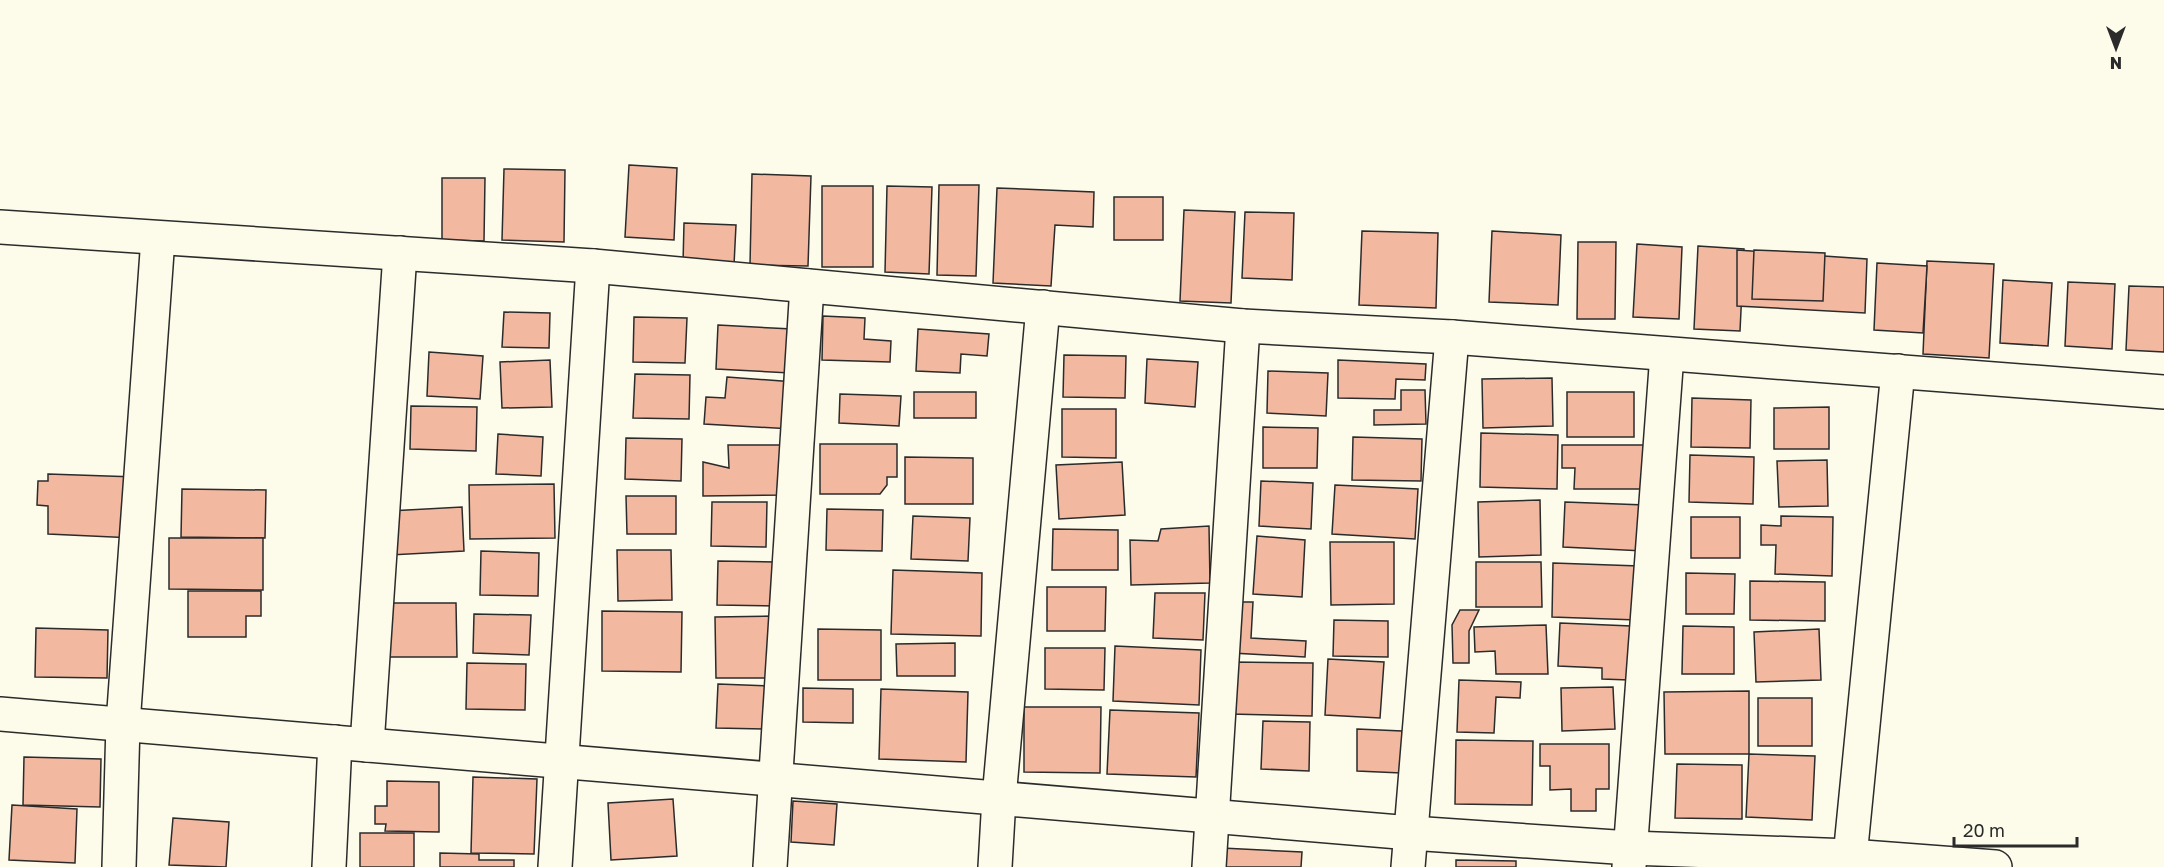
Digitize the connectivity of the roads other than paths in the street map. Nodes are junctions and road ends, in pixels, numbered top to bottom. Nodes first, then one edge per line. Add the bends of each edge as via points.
1 (0, 227) edge
2 (158, 238) junction
3 (400, 253) junction
4 (593, 266) junction
5 (807, 286) junction
6 (1043, 308) junction
7 (1244, 326) junction
8 (1452, 337) junction
9 (1667, 354) junction
10 (1898, 371) junction
11 (2164, 392) edge
12 (0, 714) edge
13 (123, 724) junction
14 (351, 744) junction
15 (562, 760) junction
16 (776, 779) junction
17 (999, 798) junction
18 (1213, 816) junction
19 (1411, 833) junction
20 (1630, 858) edge
21 (1849, 862) edge
22 (119, 867) edge
23 (329, 867) edge
24 (555, 867) edge
25 (770, 867) edge
26 (995, 867) edge
27 (1209, 867) edge
28 (1408, 867) edge
29 (1995, 867) edge

1 - 2 street
2 - 3 street
2 - 13 street
3 - 4 street
3 - 14 street
4 - 5 street
4 - 15 street
5 - 6 street
5 - 16 street
6 - 7 street
6 - 17 street
7 - 8 street
7 - 18 street
8 - 9 street
8 - 19 street
9 - 10 street
9 - 20 street
10 - 11 street
10 - 21 street
12 - 13 street
13 - 14 street
13 - 22 street
14 - 15 street
14 - 23 street
15 - 16 street
15 - 24 street
16 - 17 street
16 - 25 street
17 - 18 street
17 - 26 street
18 - 19 street
18 - 27 street
19 - 20 street
19 - 28 street
20 - 21 street
21 - 29 street

